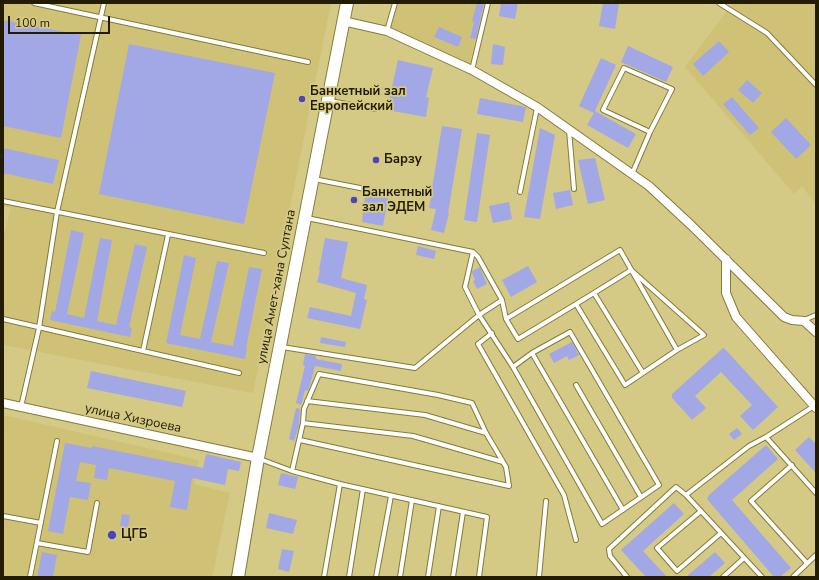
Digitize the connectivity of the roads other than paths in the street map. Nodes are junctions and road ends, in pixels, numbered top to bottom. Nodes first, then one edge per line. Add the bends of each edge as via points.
1 (34, 3) edge
2 (104, 3) edge
3 (347, 3) edge
4 (395, 3) edge
5 (488, 3) edge
6 (719, 3) edge
7 (54, 5) edge
8 (101, 16) junction
9 (343, 21) junction
10 (387, 32) junction
11 (308, 62) dead end
12 (472, 70) junction
13 (816, 85) edge
14 (328, 101) junction
15 (537, 107) junction
16 (375, 109) dead end
17 (569, 130) junction
18 (650, 132) junction
19 (632, 174) junction
20 (312, 179) junction
21 (365, 189) dead end
22 (574, 189) dead end
23 (520, 192) dead end
24 (3, 201) edge
25 (57, 212) junction
26 (304, 218) junction
27 (168, 235) junction
28 (472, 252) junction
29 (264, 253) dead end
30 (726, 259) junction
31 (631, 270) junction
32 (594, 293) junction
33 (502, 300) junction
34 (576, 304) junction
35 (479, 315) junction
36 (816, 315) edge
37 (3, 319) edge
38 (506, 319) junction
39 (804, 321) junction
40 (39, 328) junction
41 (816, 332) edge
42 (492, 333) junction
43 (279, 346) junction
44 (677, 350) junction
45 (143, 351) junction
46 (532, 353) junction
47 (513, 367) junction
48 (238, 373) dead end
49 (643, 373) junction
50 (576, 385) dead end
51 (307, 401) junction
52 (3, 403) edge
53 (21, 407) junction
54 (815, 407) edge
55 (303, 423) junction
56 (486, 433) junction
57 (766, 437) junction
58 (300, 440) junction
59 (57, 441) dead end
60 (258, 458) junction
61 (503, 462) junction
62 (792, 465) junction
63 (292, 472) junction
64 (340, 484) junction
65 (363, 489) junction
66 (816, 493) edge
67 (686, 495) junction
68 (391, 496) junction
69 (641, 497) junction
70 (412, 500) junction
71 (546, 501) dead end
72 (97, 503) dead end
73 (439, 506) junction
74 (623, 510) junction
75 (701, 511) junction
76 (463, 512) junction
77 (3, 516) edge
78 (41, 523) junction
79 (721, 533) junction
80 (576, 540) dead end
81 (37, 543) junction
82 (816, 555) edge
83 (744, 558) junction
84 (807, 563) junction
85 (30, 577) edge
86 (238, 577) edge
87 (324, 577) edge
88 (349, 577) edge
89 (376, 577) edge
90 (400, 577) edge
91 (428, 577) edge
92 (453, 577) edge
93 (479, 577) edge
94 (539, 577) edge
95 (627, 577) edge
96 (724, 577) edge
97 (762, 577) edge
98 (793, 577) edge

1 - 7 lane
2 - 8 lane
3 - 9 main road, улица Амет-хана Султана
4 - 10 lane
5 - 12 lane
6 - 13 lane via 767,33
7 - 8 lane
8 - 11 lane
8 - 25 lane
9 - 10 street
9 - 14 main road, улица Амет-хана Султана
10 - 12 street
12 - 15 street
14 - 16 lane
14 - 20 main road, улица Амет-хана Султана
15 - 17 street
15 - 23 lane
17 - 19 street
17 - 22 lane
18 - 18 lane via 603,110 624,68 672,89
18 - 19 lane
19 - 30 street via 654,191
20 - 21 lane
20 - 26 main road, улица Амет-хана Султана
24 - 25 lane
25 - 27 lane
25 - 40 lane
26 - 28 lane
26 - 43 main road, улица Амет-хана Султана
27 - 29 lane
27 - 45 lane
28 - 33 lane
28 - 35 lane via 465,287
30 - 39 street via 784,316
30 - 54 street via 726,293 736,317
31 - 32 lane
31 - 38 lane via 620,250
31 - 44 lane
31 - 44 lane via 704,335
32 - 34 lane
32 - 49 lane
33 - 35 lane
33 - 38 lane
34 - 38 lane via 518,339
34 - 49 lane via 625,385
35 - 42 lane
35 - 43 lane via 415,368
36 - 39 lane
37 - 40 lane
39 - 41 street
40 - 45 lane
40 - 53 lane
42 - 47 lane
42 - 80 lane via 478,344 564,495
43 - 60 main road, улица Амет-хана Султана
44 - 49 lane
45 - 48 lane
46 - 47 lane
46 - 69 lane via 570,332 659,485
46 - 74 lane
47 - 74 lane via 602,524
50 - 69 lane
51 - 55 lane
51 - 56 lane via 425,415
51 - 56 lane via 318,374 406,389 472,403
52 - 53 street, улица Хизроева
53 - 60 street, улица Хизроева
54 - 57 lane
55 - 58 lane
55 - 61 lane via 413,436
56 - 61 lane
57 - 62 lane
57 - 67 lane via 749,446
58 - 61 lane via 510,486
58 - 63 lane
59 - 78 lane
60 - 63 lane
60 - 86 main road, улица Амет-хана Султана
62 - 66 lane
62 - 84 lane via 750,501
63 - 64 lane
64 - 65 lane
64 - 87 lane
65 - 68 lane
65 - 88 lane
67 - 75 lane
67 - 95 lane via 676,487 610,549 610,556
68 - 70 lane
68 - 89 lane
69 - 74 lane
70 - 73 lane
70 - 90 lane
71 - 94 lane
72 - 81 lane via 88,552
73 - 76 lane
73 - 91 lane
75 - 79 lane
75 - 79 lane via 657,548 677,571
76 - 92 lane
76 - 93 lane via 487,517
77 - 78 lane
78 - 81 lane
79 - 83 lane
81 - 85 lane
82 - 84 lane
83 - 96 lane
83 - 97 lane
84 - 98 lane

